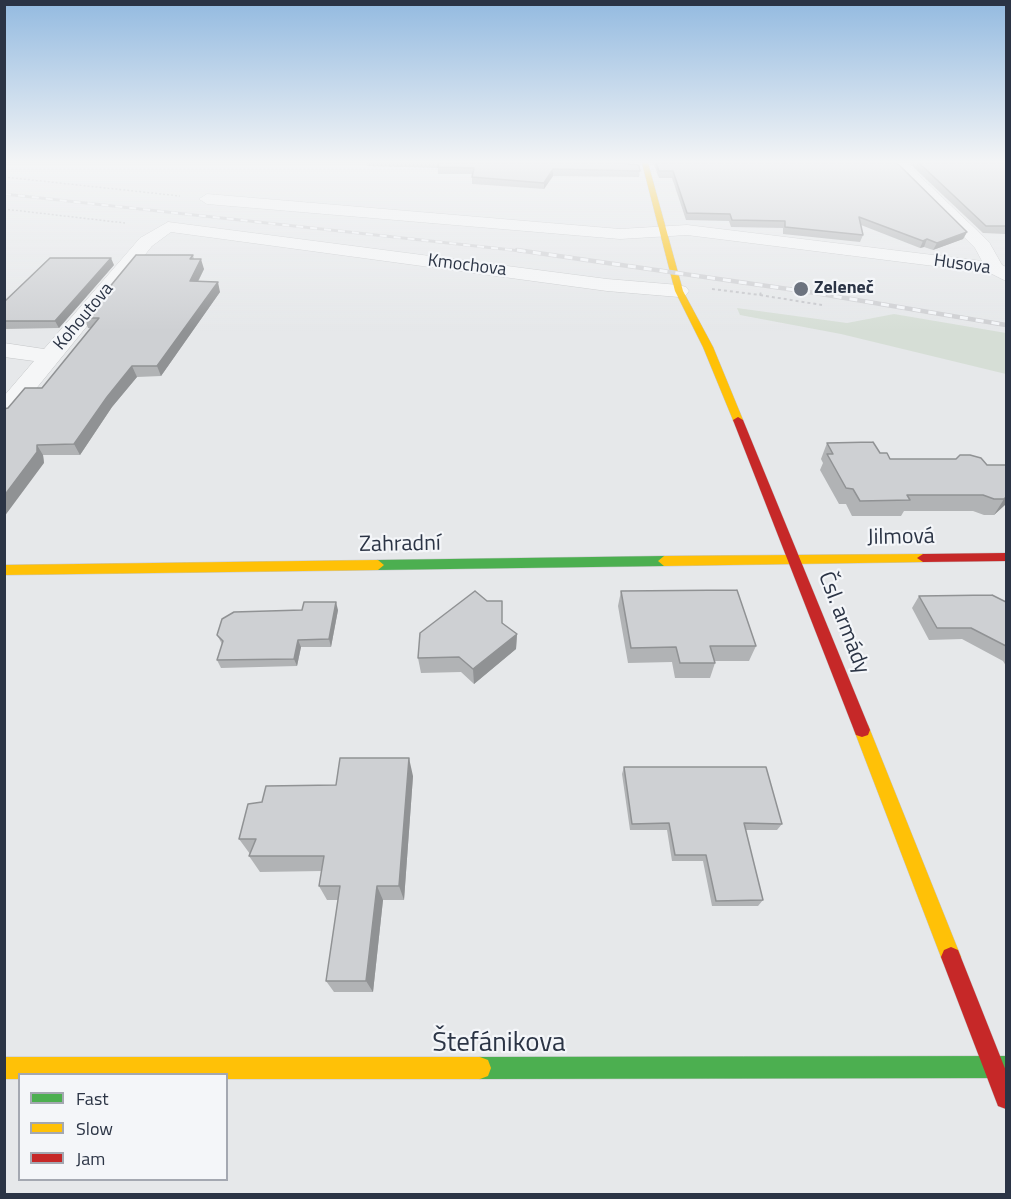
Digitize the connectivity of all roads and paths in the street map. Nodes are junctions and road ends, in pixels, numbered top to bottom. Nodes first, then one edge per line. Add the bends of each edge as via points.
1 (95, 219) edge
2 (442, 219) edge
3 (662, 219) edge
4 (955, 219) edge
5 (168, 227) junction
6 (666, 232) junction
7 (983, 246) junction
8 (1006, 246) edge
9 (1001, 271) edge
10 (680, 291) junction
11 (822, 305) dead end
12 (4, 350) edge
13 (50, 357) junction
14 (4, 412) edge
15 (1006, 558) edge
16 (796, 561) junction
17 (4, 570) edge
18 (1000, 1067) edge
19 (4, 1068) edge
20 (1006, 1098) edge

1 - 5 path
2 - 6 street, Husova via 620,234
3 - 6 street, Čsl. armády
4 - 7 street
5 - 10 street, Kmochova via 607,285
5 - 13 street, Kohoutova via 146,242
6 - 9 street, Husova via 687,230
6 - 10 street, Čsl. armády
7 - 8 street
7 - 9 street
10 - 11 path via 695,287 760,293
10 - 16 street, Čsl. armády via 708,347
12 - 13 street
13 - 14 street, Kohoutova
15 - 16 street, Jilmová
16 - 17 street, Zahradní
16 - 18 street, Čsl. armády
18 - 19 street, Štefánikova
18 - 20 street, Čsl. armády

